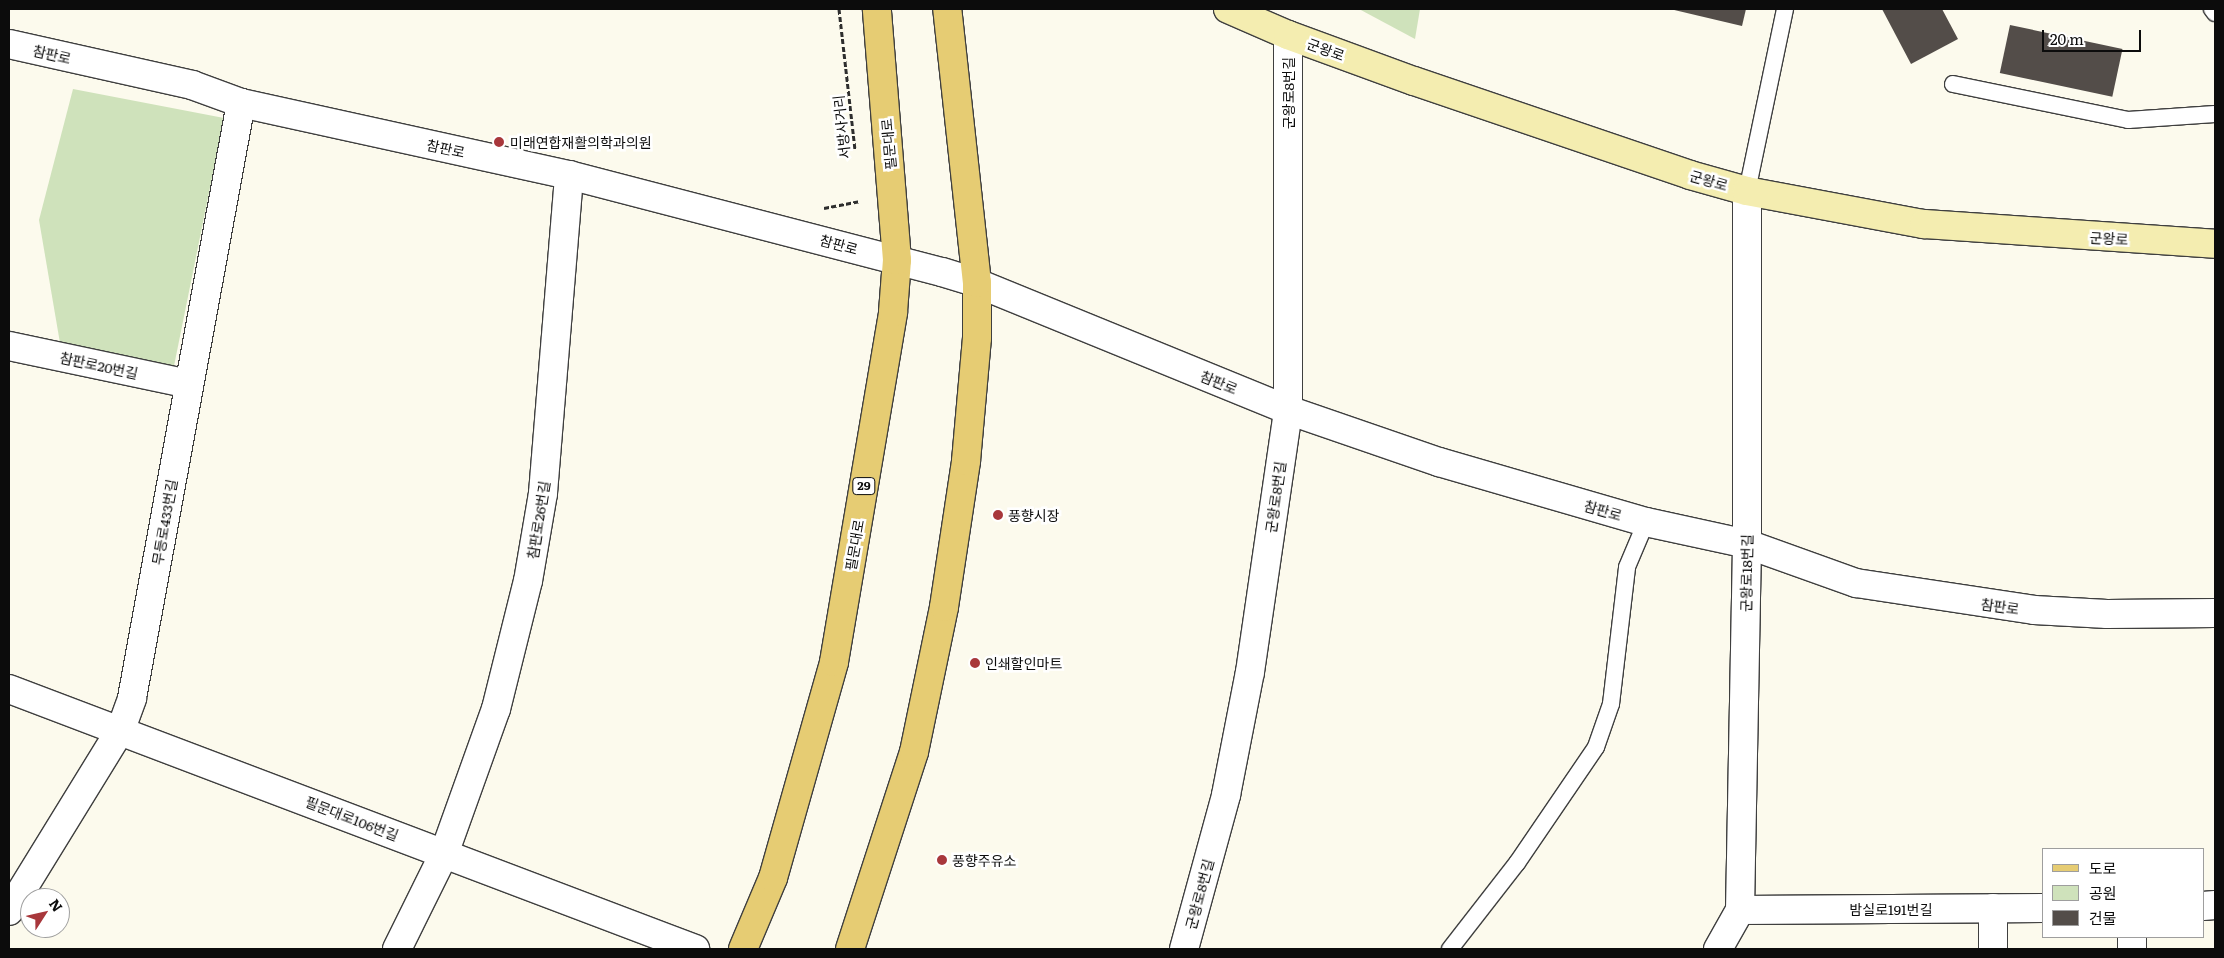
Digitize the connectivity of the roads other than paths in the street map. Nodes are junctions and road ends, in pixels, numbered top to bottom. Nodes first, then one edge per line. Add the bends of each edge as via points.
1 (878, 9) edge
2 (947, 9) edge
3 (1785, 9) edge
4 (2212, 9) edge
5 (1236, 11) edge
6 (2215, 13) edge
7 (1288, 35) junction
8 (9, 44) edge
9 (1954, 84) dead end
10 (240, 104) junction
11 (2215, 114) edge
12 (569, 175) junction
13 (1747, 191) junction
14 (2215, 244) edge
15 (897, 260) junction
16 (977, 283) junction
17 (9, 346) edge
18 (189, 384) junction
19 (1288, 410) junction
20 (1646, 522) junction
21 (1747, 544) junction
22 (2215, 613) edge
23 (9, 689) edge
24 (121, 730) junction
25 (444, 854) junction
26 (1993, 908) junction
27 (2042, 908) edge
28 (1740, 910) junction
29 (9, 911) edge
30 (397, 949) edge
31 (696, 949) edge
32 (743, 949) edge
33 (850, 949) edge
34 (1184, 949) edge
35 (1450, 949) edge
36 (1718, 949) edge
37 (1993, 949) edge

1 - 15 main road, 필문대로 / 29
2 - 16 main road
3 - 13 lane
4 - 6 lane
5 - 7 main road, 군왕로
7 - 13 main road, 군왕로 via 1690,175
7 - 19 street, 군왕로8번길
8 - 10 street, 참판로 via 192,86
9 - 11 lane via 2128,120
10 - 12 street, 참판로
10 - 18 street, 무등로433번길
12 - 15 street, 참판로
12 - 25 street, 참판로26번길 via 543,493 528,581 496,709
13 - 14 main road, 군왕로 via 1924,224
13 - 21 street, 군왕로18번길
15 - 16 street, 참판로
15 - 32 main road, 필문대로 / 29 via 883,376 834,662 773,878
16 - 19 street, 참판로
16 - 33 main road via 977,338 966,462 944,607 914,752
17 - 18 street, 참판로20번길
18 - 24 street, 무등로433번길 via 132,698
19 - 20 street, 참판로 via 1438,462
19 - 34 street, 군왕로8번길 via 1250,672 1226,796
20 - 21 street, 참판로
20 - 35 lane via 1627,567 1612,704 1596,748 1516,863
21 - 22 street, 참판로 via 1856,583 1952,599 2034,610 2107,614
21 - 28 street, 군왕로18번길
23 - 24 street, 필문대로106번길
24 - 25 street, 필문대로106번길
24 - 29 street, 무등로433번길
25 - 30 street, 참판로26번길
25 - 31 street, 필문대로106번길
26 - 27 street, 밤실로191번길
26 - 28 street, 밤실로191번길
26 - 37 street
28 - 36 street, 군왕로18번길

